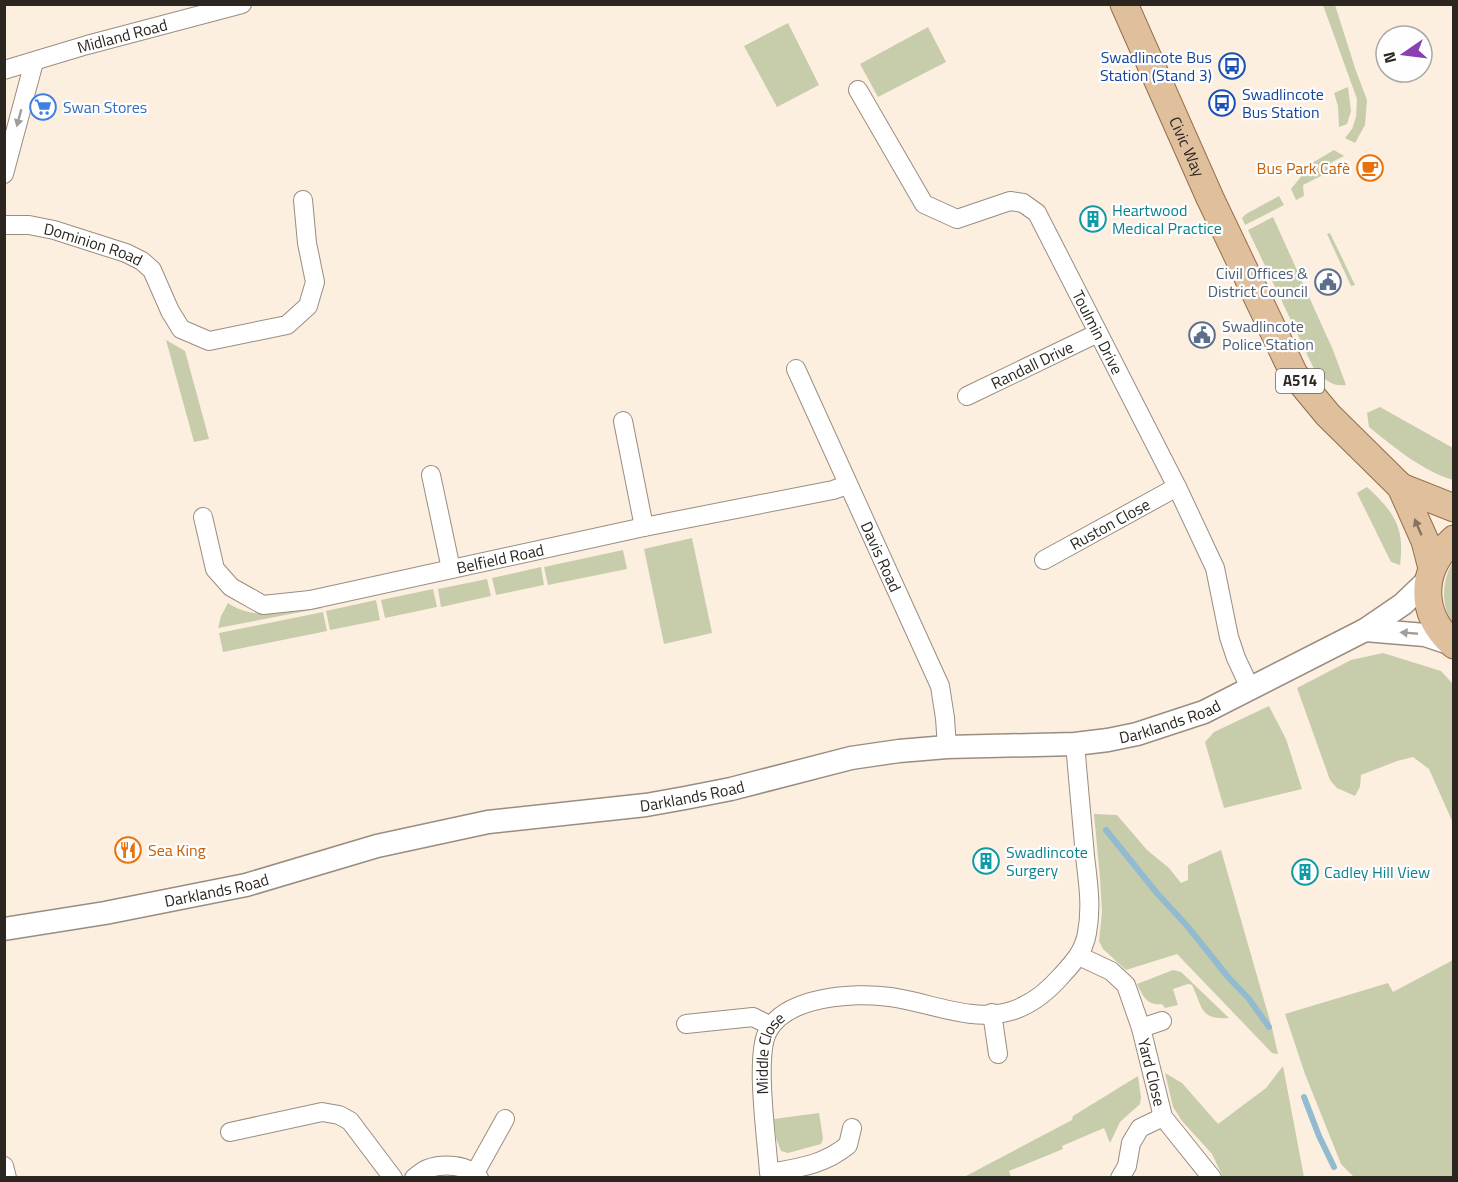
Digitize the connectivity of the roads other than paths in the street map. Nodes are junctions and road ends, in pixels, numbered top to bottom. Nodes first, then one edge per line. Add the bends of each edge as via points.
1 (242, 4) edge
2 (1124, 4) edge
3 (34, 62) junction
4 (4, 69) edge
5 (858, 90) dead end
6 (4, 174) edge
7 (303, 200) dead end
8 (4, 225) edge
9 (1098, 333) junction
10 (796, 369) dead end
11 (967, 396) dead end
12 (623, 421) dead end
13 (431, 475) dead end
14 (847, 485) junction
15 (1177, 487) junction
16 (1401, 487) junction
17 (1454, 508) edge
18 (203, 517) dead end
19 (644, 527) junction
20 (1454, 539) edge
21 (1044, 560) dead end
22 (451, 569) junction
23 (1430, 575) junction
24 (1365, 630) junction
25 (1453, 645) edge
26 (1250, 688) junction
27 (1075, 744) junction
28 (947, 747) junction
29 (4, 929) edge
30 (1079, 956) junction
31 (992, 1013) junction
32 (1162, 1021) dead end
33 (686, 1024) dead end
34 (771, 1026) junction
35 (1142, 1028) junction
36 (998, 1054) dead end
37 (1163, 1117) junction
38 (505, 1119) dead end
39 (852, 1128) dead end
40 (230, 1132) dead end
41 (4, 1166) edge
42 (477, 1175) edge
43 (7, 1178) edge
44 (393, 1178) edge
45 (414, 1178) edge
46 (1120, 1178) edge
47 (1212, 1178) edge

1 - 3 street, Midland Road
2 - 16 main road, Civic Way / A514 via 1294,374 1328,415
3 - 4 street, Midland Road
3 -> 6 street
5 - 9 street, Toulmin Drive via 924,204 957,219 1010,201 1023,203 1037,213
7 - 8 street, Dominion Road via 306,243 315,282 308,306 288,325 209,341 181,329 152,270 142,261 54,230
9 - 11 street, Randall Drive
9 - 15 street, Toulmin Drive
10 - 14 street, Davis Road
12 - 19 street
13 - 22 street
14 - 19 street, Belfield Road
14 - 28 street, Davis Road via 940,686
15 - 21 street, Ruston Close
15 - 26 street, Toulmin Drive via 1215,568 1228,637
16 - 17 main road, Civic Way / A514
23 -> 16 main road, Civic Way / A514 via 1425,541
18 - 22 street, Belfield Road via 215,569 231,587 263,605 310,600
19 - 22 street, Belfield Road
20 - 23 main road via 1441,550
23 - 24 street, Darklands Road via 1403,604
23 - 25 main road, Civic Way via 1428,601 1432,617
25 -> 24 street via 1425,634
24 - 26 street, Darklands Road
26 - 27 street, Darklands Road via 1185,720 1108,740
27 - 28 street, Darklands Road
27 - 30 street, Middle Close via 1090,907 1087,935
28 - 29 street, Darklands Road via 851,759 646,805 489,822 377,846 246,885
30 - 31 street, Middle Close via 1044,993 1011,1011
30 - 35 street, Yard Close via 1111,971 1126,985
31 - 34 street, Middle Close via 962,1012 889,997 844,996 790,1010
31 - 36 street
32 - 35 street, Yard Close
33 - 34 street via 753,1017
34 - 39 street, Middle Close via 761,1057 769,1173 828,1159 848,1145
35 - 37 street, Yard Close
37 - 46 street, Yard Close via 1140,1128
37 - 47 street, Yard Close
38 - 42 street
40 - 44 street via 322,1112 339,1114 350,1121
41 - 43 street
42 - 45 street via 449,1165 426,1169

